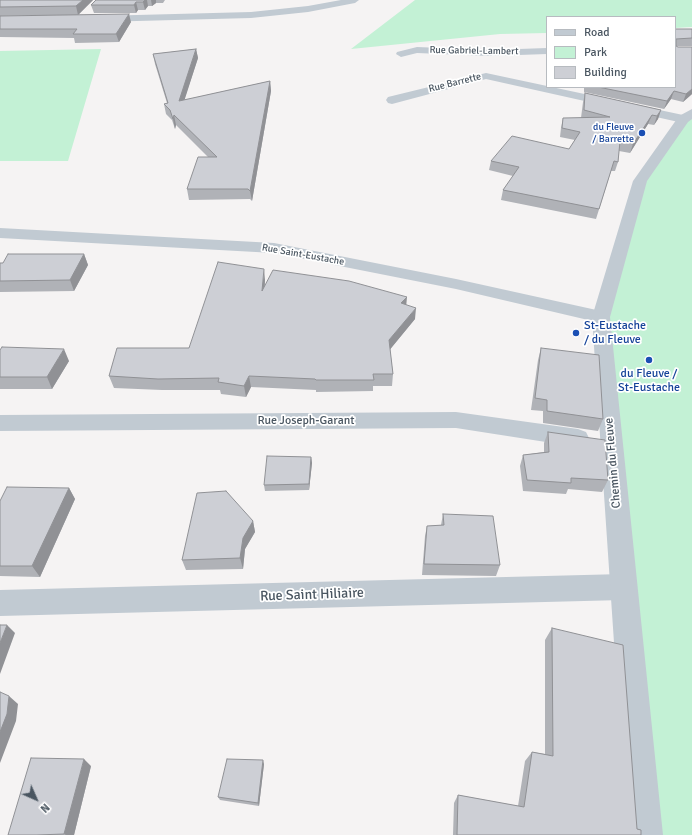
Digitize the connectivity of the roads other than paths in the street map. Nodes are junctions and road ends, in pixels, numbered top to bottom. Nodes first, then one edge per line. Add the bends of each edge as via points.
1 (355, 0) edge
2 (88, 19) edge
3 (546, 51) edge
4 (401, 54) dead end
5 (488, 64) junction
6 (546, 79) edge
7 (580, 88) edge
8 (392, 100) dead end
9 (688, 116) edge
10 (0, 233) edge
11 (601, 317) junction
12 (0, 423) edge
13 (611, 443) junction
14 (623, 587) junction
15 (0, 603) edge
16 (645, 835) edge

1 - 2 street via 308,9 250,15
3 - 5 street, Rue Gabriel-Lambert
4 - 5 street, Rue Gabriel-Lambert via 417,50
5 - 6 street, Rue Barrette
5 - 8 street, Rue Barrette
7 - 9 street, Rue Barrette
9 - 11 street, Chemin du Fleuve via 640,181
10 - 11 street, Rue Saint-Eustache via 274,248 456,284
11 - 13 street, Chemin du Fleuve
12 - 13 street, Rue Joseph-Garant via 456,420
13 - 14 street, Chemin du Fleuve
14 - 15 street, Rue Saint Hiliaire
14 - 16 street, Chemin du Fleuve

